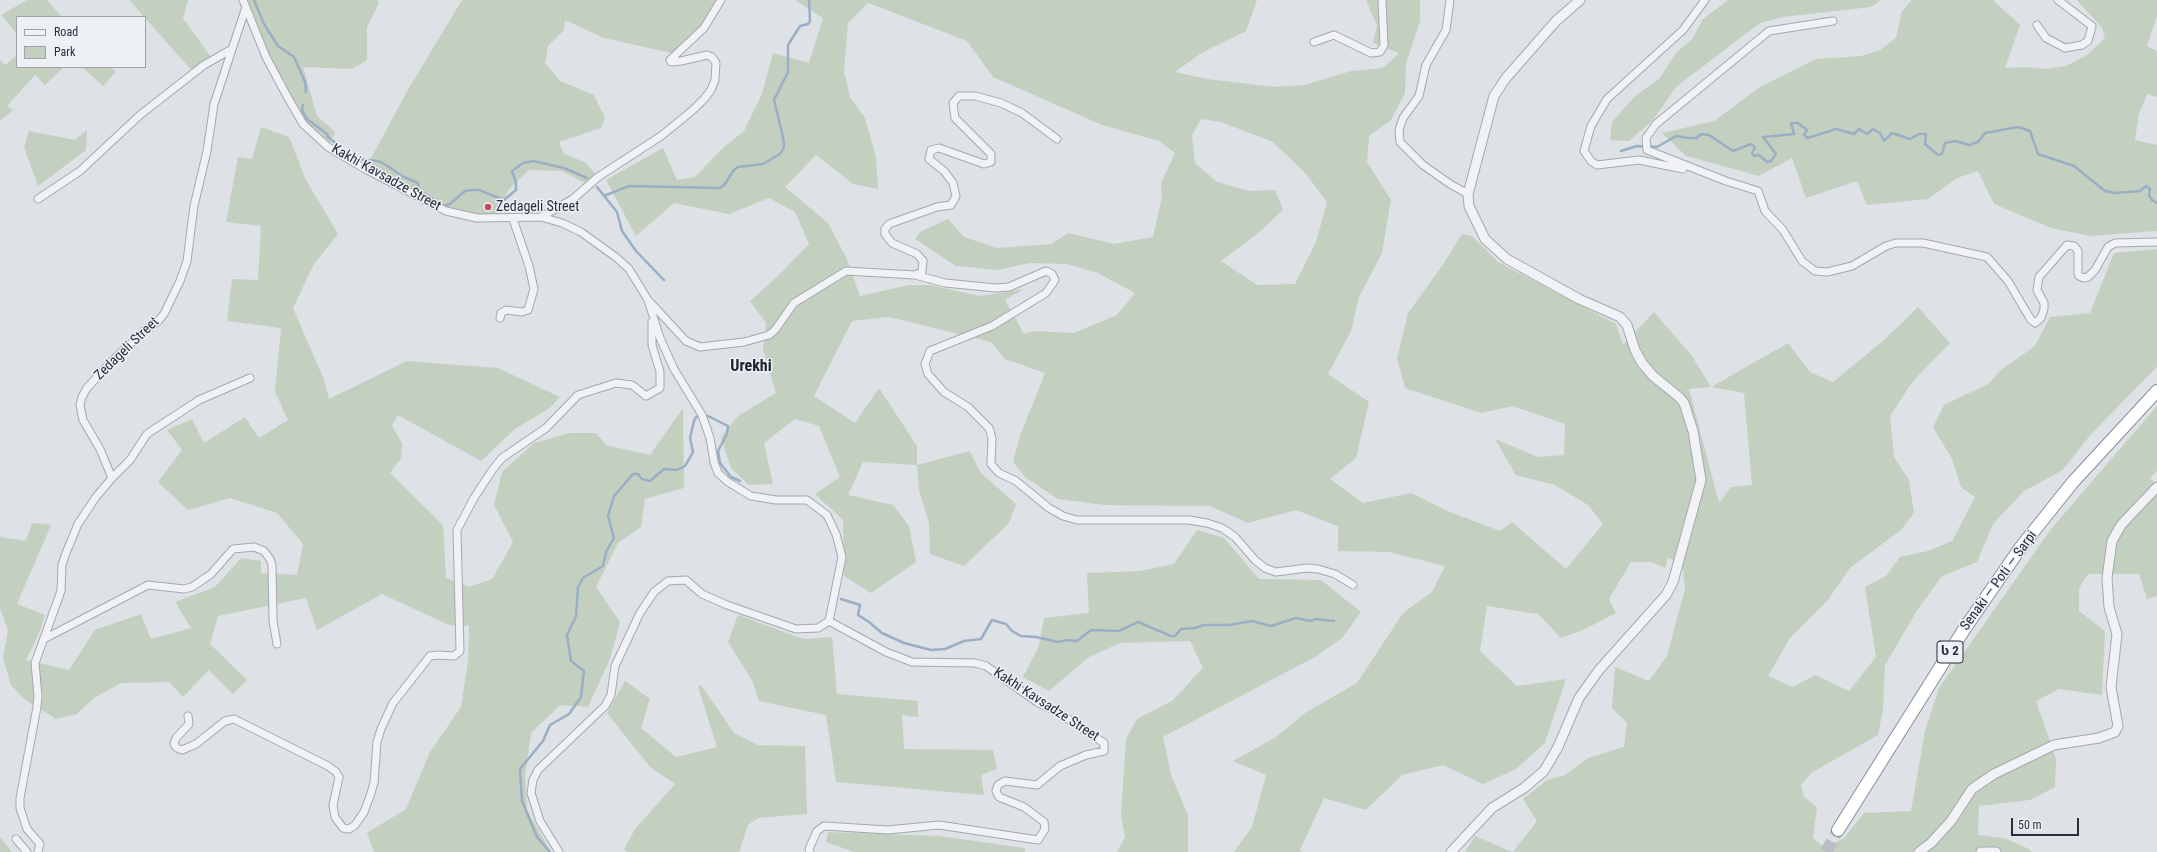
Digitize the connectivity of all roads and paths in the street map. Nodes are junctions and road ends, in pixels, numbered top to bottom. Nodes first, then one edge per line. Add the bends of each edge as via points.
1 (721, 0) edge
2 (1382, 0) edge
3 (1450, 0) edge
4 (1580, 0) edge
5 (1705, 0) edge
6 (2058, 0) edge
7 (245, 4) edge
8 (1833, 21) dead end
9 (2037, 25) dead end
10 (1314, 42) dead end
11 (232, 50) junction
12 (1057, 138) dead end
13 (1710, 175) junction
14 (1468, 194) junction
15 (38, 199) dead end
16 (541, 217) junction
17 (513, 219) junction
18 (2157, 242) edge
19 (915, 275) junction
20 (648, 300) junction
21 (652, 312) junction
22 (500, 318) dead end
23 (250, 378) dead end
24 (2157, 391) edge
25 (112, 478) junction
26 (2157, 487) edge
27 (1353, 585) dead end
28 (829, 621) junction
29 (44, 639) junction
30 (277, 644) dead end
31 (188, 716) dead end
32 (1838, 830) tunnel mouth
33 (16, 839) dead end
34 (27, 852) edge
35 (38, 852) edge
36 (558, 852) edge
37 (810, 852) edge
38 (1451, 852) edge
39 (1919, 852) edge
40 (1981, 852) edge
41 (1996, 852) edge

1 - 16 street, Kakhi Kavsadze Street via 695,39 670,60 681,61 707,55 712,57 716,62 716,69 711,90 693,110 661,136 598,177 573,199
2 - 10 street via 1384,45 1380,52 1371,53 1334,35
3 - 14 street via 1446,30 1426,65 1419,96 1403,118 1399,130 1400,142 1423,165
4 - 14 street via 1556,21 1499,86 1489,108
5 - 13 street via 1683,30 1606,99 1591,126 1584,151 1591,161 1597,164 1639,160
6 - 9 street via 2092,26 2088,41 2082,45 2065,48 2046,38
7 - 11 street, Zedageli Street
7 - 17 street, Kakhi Kavsadze Street via 266,57 288,98 304,124 328,147 446,211 477,218
8 - 13 street via 1769,31 1656,124 1646,138 1647,150
11 - 15 street via 204,65 140,115 80,171
11 - 25 street, Zedageli Street via 214,104 207,151 194,206 187,262 180,281 164,314 112,361 82,397 80,405 83,420 100,449
12 - 19 street via 1022,112 975,96 960,96 953,103 955,118 991,154 991,162 984,164 939,148 931,150 929,159 944,170 954,183 956,196 951,205 937,207 889,224 885,234 892,243 917,254 923,261 922,272
13 - 18 street via 1758,191 1765,211 1783,230 1802,261 1815,271 1827,272 1852,266 1896,243 1923,243 1987,257 2008,281 2035,323 2041,318 2044,309 2044,303 2037,290 2039,277 2067,245 2074,246 2078,251 2078,273 2084,278 2095,270 2108,247 2115,243
14 - 38 street via 1472,214 1485,239 1507,259 1579,299 1620,317 1627,325 1642,363 1684,403 1693,431 1701,480 1673,582 1666,595 1599,670 1579,698 1558,747 1544,771 1524,788 1492,808
16 - 17 street, Kakhi Kavsadze Street
16 - 20 street, Kakhi Kavsadze Street via 581,232 617,258 629,269
17 - 22 street via 534,289 528,310 506,310 501,313
19 - 20 street, Kakhi Kavsadze Street via 846,271 794,303 776,330 769,335 744,342 700,347 686,341
19 - 27 street, Kakhi Kavsadze Street via 945,283 996,288 1009,287 1046,271 1052,274 1055,280 1046,293 992,326 930,352 925,364 928,374 944,392 968,407 989,428 992,438 991,464 999,473 1016,481 1063,516 1077,520 1189,520 1207,523 1222,528 1235,537 1264,568 1276,572 1318,569 1335,574
20 - 21 street, Kakhi Kavsadze Street
21 - 28 street, Kakhi Kavsadze Street via 674,369 702,416 718,473 751,496 776,500 807,500 827,514 842,557
21 - 31 street, Kakhi Kavsadze Street via 652,345 660,372 660,388 646,396 632,385 616,383 578,394 546,428 502,458 466,513 457,530 460,651 454,656 430,656 393,703 377,742 374,783 364,812 356,825 349,829 343,828 335,817 333,805 339,777 328,766 234,719 225,722 196,744 182,750 174,744 189,724
23 - 25 street via 199,400 147,434 130,460
24 - 32 highway, Senaki — Poti — Sarpi / ს 2 via 2073,482 2022,547 1965,628
25 - 29 street via 86,512 66,553 62,565 61,591
26 - 39 street via 2120,525 2112,541 2107,578 2109,607 2117,634 2111,687 2118,726 2115,732 2099,738 2054,745 1994,774 1972,789 1951,821
28 - 36 street via 818,628 796,629 702,594 686,580 668,581 654,592 640,613 615,666 611,695 606,706 538,770 533,780 531,793 540,820
28 - 37 street, Kakhi Kavsadze Street via 886,652 912,662 975,663 986,666 1036,702 1059,713 1104,743 1104,751 1086,755 1060,766 1037,785 1005,781 998,784 996,791 999,797 1024,807 1044,822 1045,829 1038,840 939,825 888,830 824,826 817,831
29 - 30 street via 148,585 184,589 192,587 211,574 233,549 254,547 264,552 272,565 273,621
29 - 35 street via 35,663 37,708 20,798 24,822 40,844
33 - 34 street
40 - 41 street

